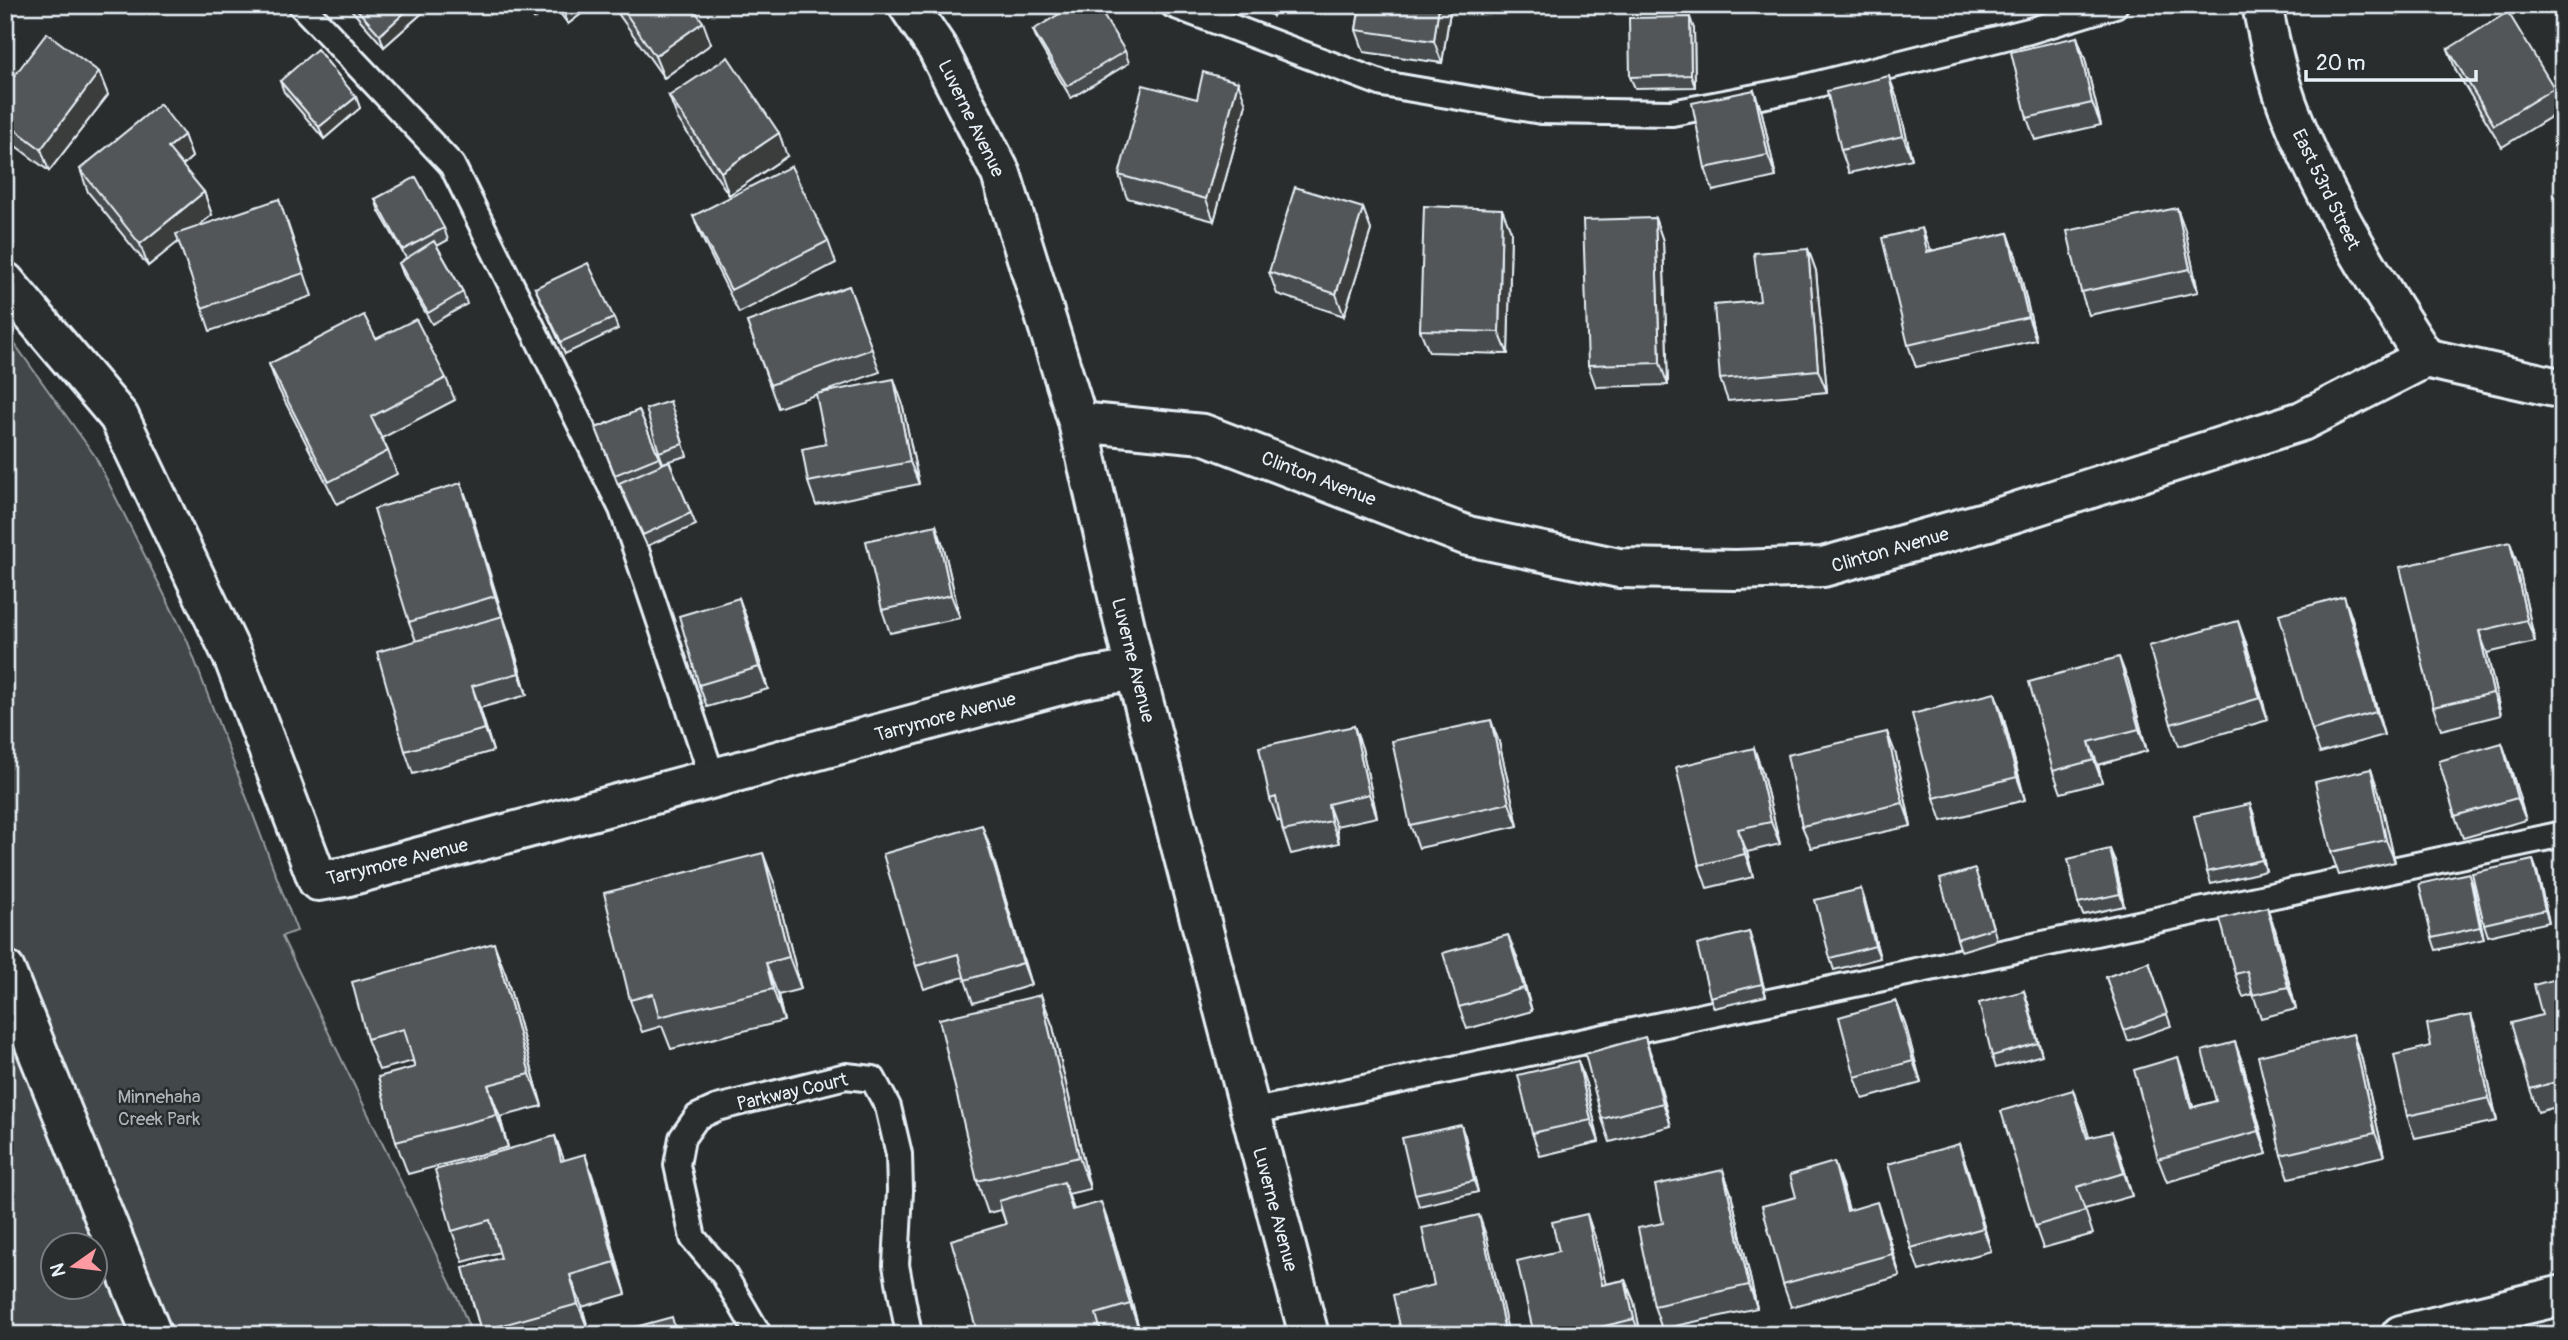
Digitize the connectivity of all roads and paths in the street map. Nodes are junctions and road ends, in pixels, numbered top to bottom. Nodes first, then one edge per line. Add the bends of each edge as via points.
1 (301, 5) edge
2 (908, 5) edge
3 (1173, 5) edge
4 (2115, 5) edge
5 (2262, 5) edge
6 (5, 282) edge
7 (2425, 358) junction
8 (2563, 389) edge
9 (1078, 422) junction
10 (1135, 670) junction
11 (713, 779) junction
12 (2563, 834) edge
13 (5, 970) edge
14 (1250, 1112) junction
15 (2563, 1295) edge
16 (152, 1335) edge
17 (759, 1335) edge
18 (909, 1335) edge
19 (1309, 1335) edge
20 (2402, 1335) edge

1 - 11 lane via 452,165 622,509
2 - 9 street, Luverne Avenue via 937,48 1001,174
3 - 4 lane via 1383,84 1541,111 1672,113 1802,88
5 - 7 street, East 53rd Street via 2290,112 2329,201
6 - 11 street, Tarrymore Avenue via 119,417 234,659 318,881
7 - 8 street
7 - 9 street, Clinton Avenue via 2302,421 1988,521 1823,567 1619,568 1468,536 1203,434
9 - 10 street, Luverne Avenue
10 - 11 street, Tarrymore Avenue
10 - 14 street, Luverne Avenue
12 - 14 lane
13 - 16 street
14 - 19 street, Luverne Avenue
15 - 20 street
17 - 18 lane, Parkway Court via 724,1275 694,1238 677,1165 682,1138 697,1117 717,1108 846,1076 873,1079 888,1107 899,1154 896,1265

